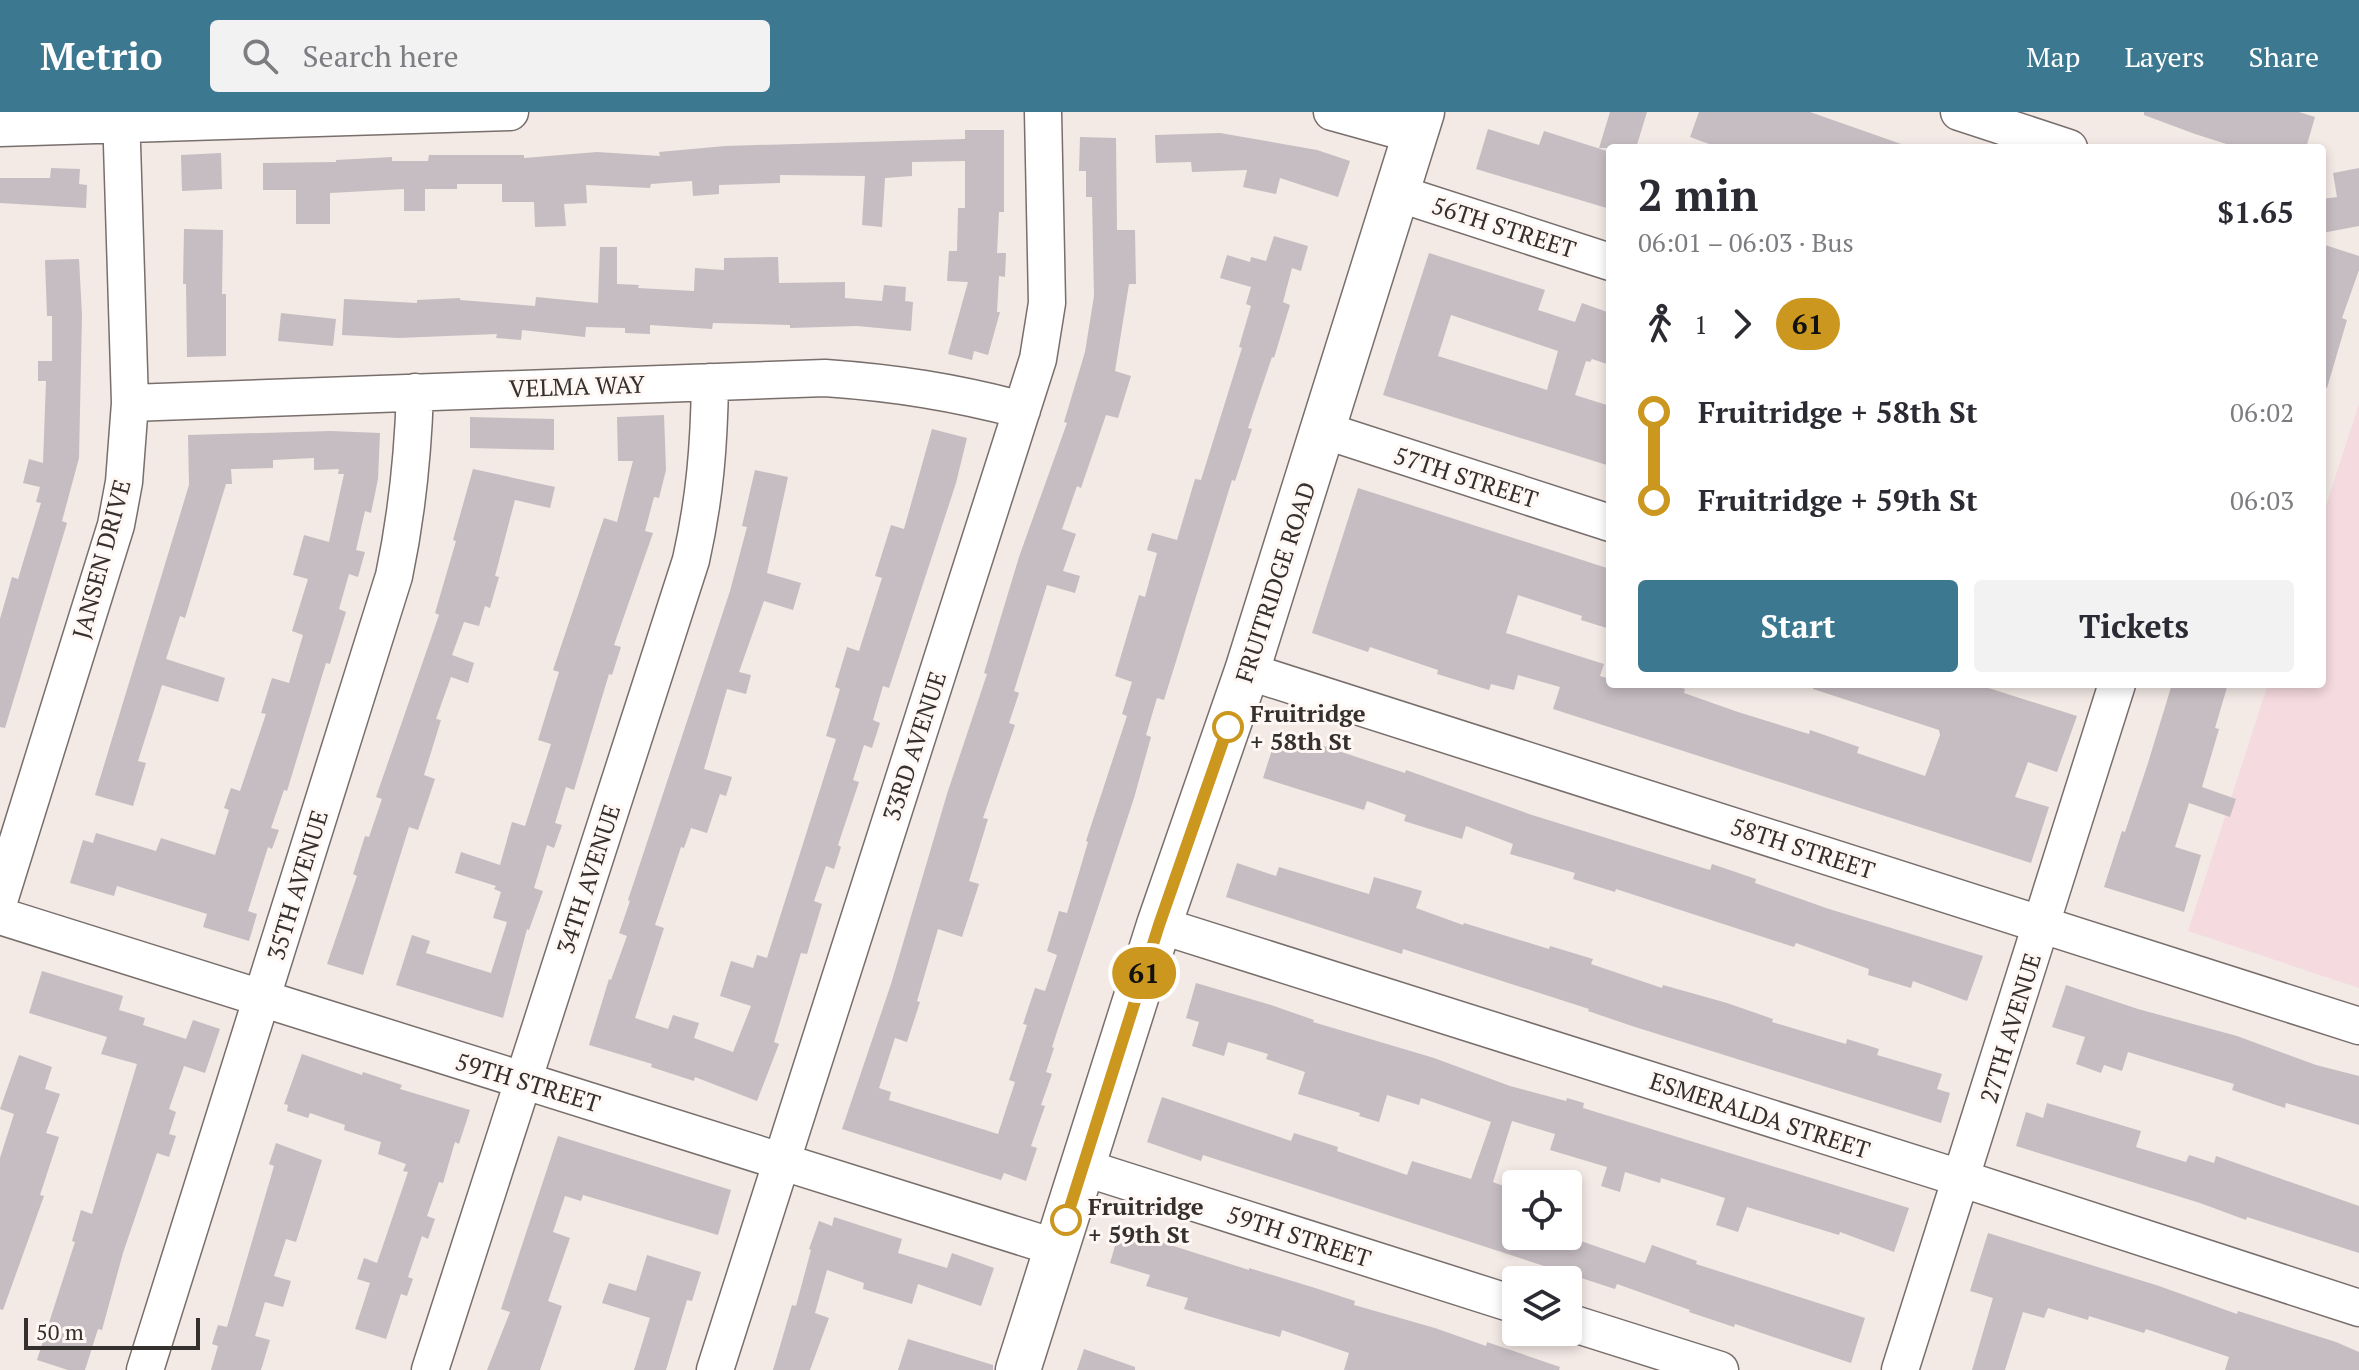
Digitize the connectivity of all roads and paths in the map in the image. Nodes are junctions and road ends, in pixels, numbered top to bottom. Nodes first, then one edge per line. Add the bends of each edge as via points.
1 (510, 112) edge
2 (1043, 112) edge
3 (1332, 112) edge
4 (1959, 112) edge
5 (121, 118) edge
6 (1418, 123) edge
7 (0, 128) edge
8 (2057, 144) edge
9 (1397, 193) junction
10 (1606, 261) edge
11 (710, 382) junction
12 (415, 392) junction
13 (130, 403) junction
14 (1022, 410) junction
15 (1323, 430) junction
16 (1606, 522) edge
17 (1247, 671) junction
18 (2115, 688) edge
19 (0, 898) edge
20 (0, 916) edge
21 (2043, 924) junction
22 (1159, 925) junction
23 (262, 998) junction
24 (2359, 1026) edge
25 (524, 1081) junction
26 (782, 1162) junction
27 (1082, 1167) junction
28 (1963, 1179) junction
29 (1057, 1248) junction
30 (1502, 1301) edge
31 (2359, 1308) edge
32 (1582, 1326) edge
33 (145, 1370) edge
34 (430, 1370) edge
35 (715, 1370) edge
36 (1018, 1370) edge
37 (1720, 1370) edge
38 (1900, 1370) edge

1 - 5 street
2 - 14 street, 33RD AVENUE via 1047,303 1044,335
3 - 6 street
4 - 8 street
5 - 7 street
5 - 13 street, JANSEN DRIVE
6 - 9 main road, FRUITRIDGE ROAD
9 - 10 street, 56TH STREET
9 - 15 main road, FRUITRIDGE ROAD
11 - 12 street, VELMA WAY
11 - 14 street, VELMA WAY via 825,378 897,383
11 - 25 street, 34TH AVENUE via 709,453 691,560
12 - 13 street, VELMA WAY
12 - 23 street, 35TH AVENUE via 407,512 394,576
13 - 19 street, JANSEN DRIVE via 116,525
14 - 26 street, 33RD AVENUE
15 - 16 street, 57TH STREET
15 - 17 main road, FRUITRIDGE ROAD
17 - 21 street, 58TH STREET
17 - 22 main road, FRUITRIDGE ROAD
18 - 21 street, 27TH AVENUE
20 - 23 street, 59TH STREET
21 - 24 street, 58TH STREET
21 - 28 street, 27TH AVENUE
22 - 27 main road, FRUITRIDGE ROAD
22 - 28 street, ESMERALDA STREET
23 - 25 street, 59TH STREET
23 - 33 street, 35TH AVENUE
25 - 26 street, 59TH STREET
25 - 34 street, 34TH AVENUE
26 - 29 street, 59TH STREET
26 - 35 street, 33RD AVENUE
27 - 29 main road, FRUITRIDGE ROAD
27 - 30 street, 59TH STREET
28 - 31 street, ESMERALDA STREET
28 - 38 street, 27TH AVENUE
29 - 36 main road, FRUITRIDGE ROAD
32 - 37 street

